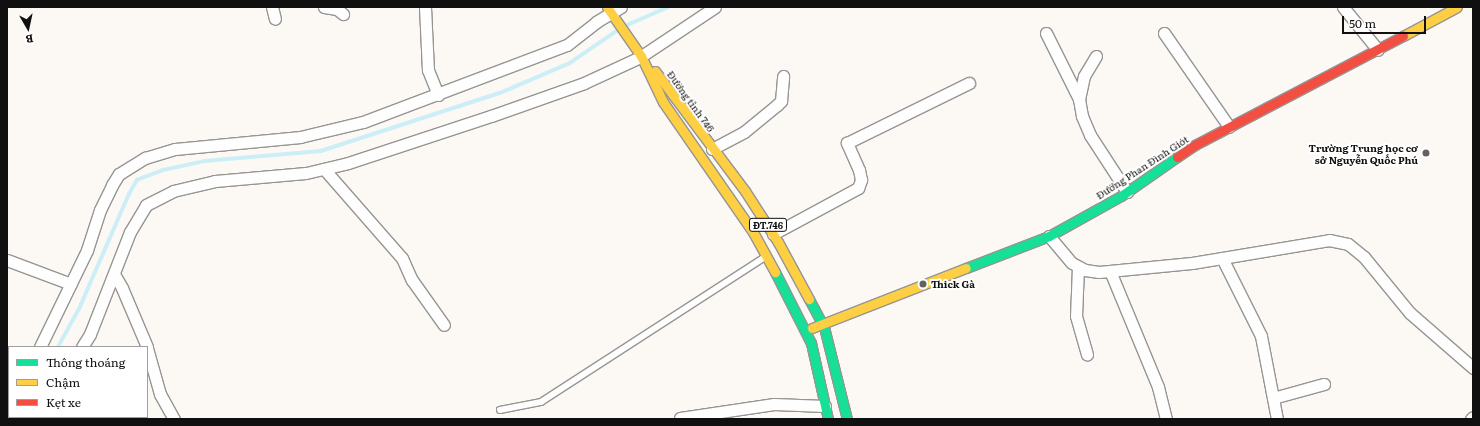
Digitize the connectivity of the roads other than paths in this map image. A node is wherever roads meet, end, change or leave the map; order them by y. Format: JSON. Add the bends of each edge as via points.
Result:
{"nodes":[{"id":1,"x":272,"y":7,"type":"edge"},
{"id":2,"x":324,"y":7,"type":"edge"},
{"id":3,"x":425,"y":7,"type":"edge"},
{"id":4,"x":621,"y":7,"type":"edge"},
{"id":5,"x":716,"y":7,"type":"edge"},
{"id":6,"x":1343,"y":7,"type":"edge"},
{"id":7,"x":1457,"y":7,"type":"edge"},
{"id":8,"x":609,"y":10,"type":"edge"},
{"id":9,"x":343,"y":14,"type":"dead end"},
{"id":10,"x":275,"y":19,"type":"dead end"},
{"id":11,"x":1046,"y":33,"type":"dead end"},
{"id":12,"x":1164,"y":33,"type":"dead end"},
{"id":13,"x":1378,"y":50,"type":"junction"},
{"id":14,"x":641,"y":56,"type":"junction"},
{"id":15,"x":1096,"y":56,"type":"dead end"},
{"id":16,"x":783,"y":76,"type":"dead end"},
{"id":17,"x":969,"y":83,"type":"dead end"},
{"id":18,"x":438,"y":95,"type":"junction"},
{"id":19,"x":1079,"y":98,"type":"junction"},
{"id":20,"x":1229,"y":127,"type":"junction"},
{"id":21,"x":712,"y":149,"type":"junction"},
{"id":22,"x":324,"y":169,"type":"junction"},
{"id":23,"x":1127,"y":192,"type":"junction"},
{"id":24,"x":773,"y":234,"type":"junction"},
{"id":25,"x":1049,"y":236,"type":"junction"},
{"id":26,"x":767,"y":256,"type":"junction"},
{"id":27,"x":1222,"y":258,"type":"junction"},
{"id":28,"x":7,"y":260,"type":"edge"},
{"id":29,"x":1078,"y":267,"type":"junction"},
{"id":30,"x":1110,"y":271,"type":"junction"},
{"id":31,"x":114,"y":274,"type":"junction"},
{"id":32,"x":71,"y":284,"type":"junction"},
{"id":33,"x":822,"y":324,"type":"junction"},
{"id":34,"x":444,"y":325,"type":"dead end"},
{"id":35,"x":806,"y":330,"type":"junction"},
{"id":36,"x":40,"y":346,"type":"edge"},
{"id":37,"x":83,"y":346,"type":"edge"},
{"id":38,"x":147,"y":346,"type":"edge"},
{"id":39,"x":148,"y":351,"type":"edge"},
{"id":40,"x":1086,"y":354,"type":"dead end"},
{"id":41,"x":1473,"y":368,"type":"edge"},
{"id":42,"x":1324,"y":384,"type":"dead end"},
{"id":43,"x":1273,"y":398,"type":"junction"},
{"id":44,"x":825,"y":406,"type":"junction"},
{"id":45,"x":500,"y":410,"type":"dead end"},
{"id":46,"x":680,"y":418,"type":"edge"},
{"id":47,"x":174,"y":419,"type":"edge"},
{"id":48,"x":828,"y":419,"type":"edge"},
{"id":49,"x":847,"y":419,"type":"edge"},
{"id":50,"x":1166,"y":419,"type":"edge"},
{"id":51,"x":1277,"y":419,"type":"edge"}],
"edges":[{"from":1,"to":10,"type":"street"},
{"from":2,"to":9,"type":"street","via":[[337,9]]},
{"from":3,"to":18,"type":"street","via":[[428,70]]},
{"from":4,"to":8,"type":"street"},
{"from":5,"to":14,"type":"street"},
{"from":6,"to":13,"type":"street"},
{"from":7,"to":13,"type":"main road","name":"Đường Phan Đình Giót"},
{"from":8,"to":14,"type":"main road","number":"ĐT.746"},
{"from":8,"to":18,"type":"street","via":[[567,46]]},
{"from":11,"to":19,"type":"street"},
{"from":12,"to":20,"type":"street"},
{"from":13,"to":20,"type":"main road","name":"Đường Phan Đình Giót"},
{"from":14,"to":21,"type":"main road","name":"Đường tỉnh 746","number":"ĐT.746","via":[[675,94]]},
{"from":14,"to":22,"type":"street","via":[[584,83],[506,111]]},
{"from":14,"to":26,"type":"main road","name":"Đường tỉnh 746","number":"ĐT.746","via":[[663,102]]},
{"from":15,"to":19,"type":"street","via":[[1084,76]]},
{"from":16,"to":21,"type":"street","via":[[781,101],[777,106],[744,132]]},
{"from":17,"to":24,"type":"street","via":[[847,143],[859,170],[861,180],[858,188]]},
{"from":18,"to":32,"type":"street","via":[[363,122],[300,137],[175,149],[145,158],[119,174],[112,185]]},
{"from":19,"to":23,"type":"street","via":[[1082,116],[1090,135]]},
{"from":20,"to":23,"type":"main road","name":"Đường Phan Đình Giót","via":[[1195,145]]},
{"from":21,"to":24,"type":"main road","name":"Đường tỉnh 746","number":"ĐT.746","via":[[745,191]]},
{"from":22,"to":31,"type":"street","via":[[306,173],[215,181],[173,191],[146,205],[130,232]]},
{"from":22,"to":34,"type":"street","via":[[402,258],[412,280]]},
{"from":23,"to":25,"type":"main road","name":"Đường Phan Đình Giót"},
{"from":24,"to":33,"type":"main road","name":"Đường tỉnh 746","number":"ĐT.746"},
{"from":25,"to":29,"type":"street","via":[[1064,255]]},
{"from":25,"to":33,"type":"main road","name":"Đường Phan Đình Giót"},
{"from":26,"to":35,"type":"main road","name":"Đường tỉnh 746","number":"ĐT.746"},
{"from":26,"to":45,"type":"lane","via":[[541,402]]},
{"from":27,"to":30,"type":"street"},
{"from":27,"to":41,"type":"street","via":[[1329,240],[1348,244],[1364,257],[1410,313]]},
{"from":27,"to":43,"type":"street","via":[[1261,336]]},
{"from":28,"to":32,"type":"street"},
{"from":29,"to":30,"type":"street","via":[[1085,270]]},
{"from":29,"to":40,"type":"street","via":[[1076,316]]},
{"from":30,"to":50,"type":"street","via":[[1158,387]]},
{"from":31,"to":37,"type":"street"},
{"from":31,"to":38,"type":"street"},
{"from":32,"to":36,"type":"street"},
{"from":33,"to":35,"type":"main road","name":"Đường Phan Đình Giót"},
{"from":33,"to":49,"type":"main road","name":"Đường tỉnh 746","number":"ĐT.746","via":[[829,341]]},
{"from":35,"to":44,"type":"main road","name":"Đường tỉnh 746","number":"ĐT.746"},
{"from":39,"to":47,"type":"street","via":[[160,394]]},
{"from":42,"to":43,"type":"street"},
{"from":43,"to":51,"type":"street"},
{"from":44,"to":46,"type":"street","via":[[774,404]]},
{"from":44,"to":48,"type":"main road","name":"Đường tỉnh 746","number":"ĐT.746"}]}
